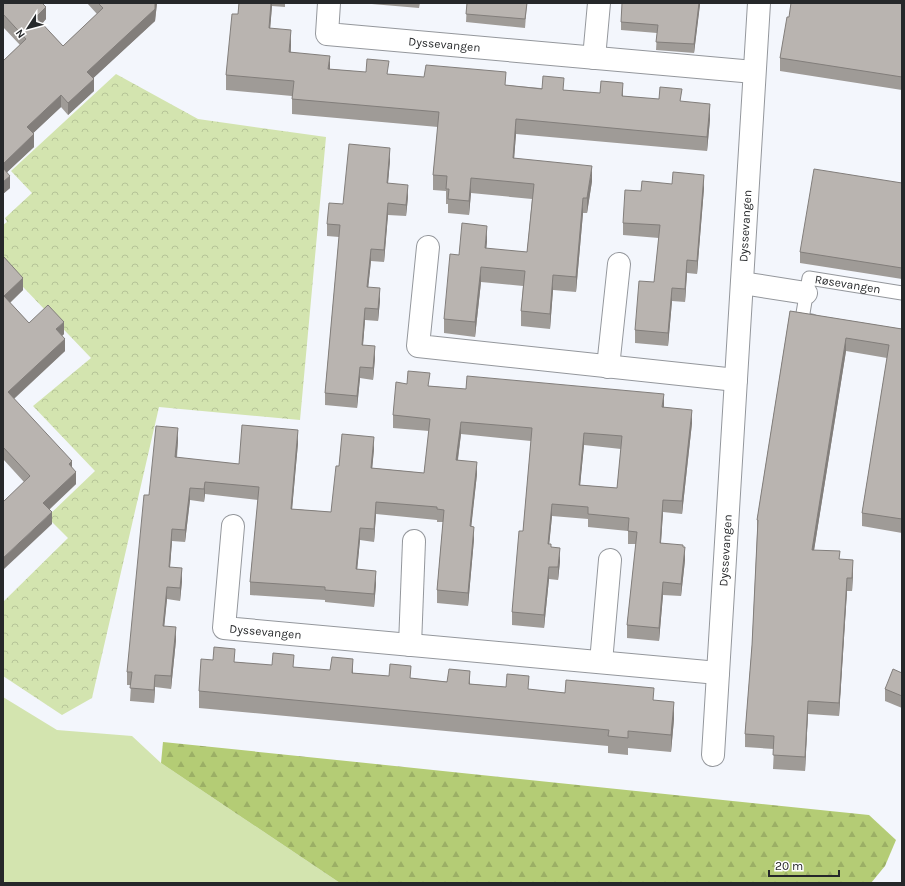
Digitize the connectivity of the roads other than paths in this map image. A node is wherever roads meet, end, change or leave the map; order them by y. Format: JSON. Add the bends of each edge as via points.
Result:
{"nodes":[{"id":1,"x":329,"y":3,"type":"edge"},
{"id":2,"x":599,"y":3,"type":"edge"},
{"id":3,"x":759,"y":3,"type":"edge"},
{"id":4,"x":594,"y":58,"type":"junction"},
{"id":5,"x":754,"y":72,"type":"junction"},
{"id":6,"x":428,"y":247,"type":"dead end"},
{"id":7,"x":619,"y":264,"type":"dead end"},
{"id":8,"x":742,"y":283,"type":"junction"},
{"id":9,"x":806,"y":293,"type":"junction"},
{"id":10,"x":902,"y":293,"type":"edge"},
{"id":11,"x":821,"y":322,"type":"edge"},
{"id":12,"x":608,"y":367,"type":"junction"},
{"id":13,"x":736,"y":380,"type":"junction"},
{"id":14,"x":233,"y":526,"type":"dead end"},
{"id":15,"x":414,"y":541,"type":"dead end"},
{"id":16,"x":610,"y":560,"type":"dead end"},
{"id":17,"x":410,"y":645,"type":"junction"},
{"id":18,"x":601,"y":662,"type":"junction"},
{"id":19,"x":718,"y":673,"type":"junction"},
{"id":20,"x":714,"y":755,"type":"dead end"}],
"edges":[{"from":1,"to":4,"type":"street","name":"Dyssevangen","via":[[327,34]]},
{"from":2,"to":4,"type":"street"},
{"from":3,"to":5,"type":"street","name":"Dyssevangen"},
{"from":4,"to":5,"type":"street","name":"Dyssevangen"},
{"from":5,"to":8,"type":"street","name":"Dyssevangen"},
{"from":6,"to":12,"type":"street","via":[[418,346]]},
{"from":7,"to":12,"type":"street"},
{"from":8,"to":9,"type":"street","name":"Røsevangen"},
{"from":8,"to":13,"type":"street","name":"Dyssevangen"},
{"from":9,"to":10,"type":"lane","name":"Røsevangen","via":[[809,278]]},
{"from":9,"to":11,"type":"lane","name":"Røsevangen","via":[[802,320]]},
{"from":12,"to":13,"type":"street"},
{"from":13,"to":19,"type":"street","name":"Dyssevangen"},
{"from":14,"to":17,"type":"street","name":"Dyssevangen","via":[[224,628]]},
{"from":15,"to":17,"type":"street"},
{"from":16,"to":18,"type":"street"},
{"from":17,"to":18,"type":"street","name":"Dyssevangen"},
{"from":18,"to":19,"type":"street","name":"Dyssevangen"},
{"from":19,"to":20,"type":"street","name":"Dyssevangen"}]}
